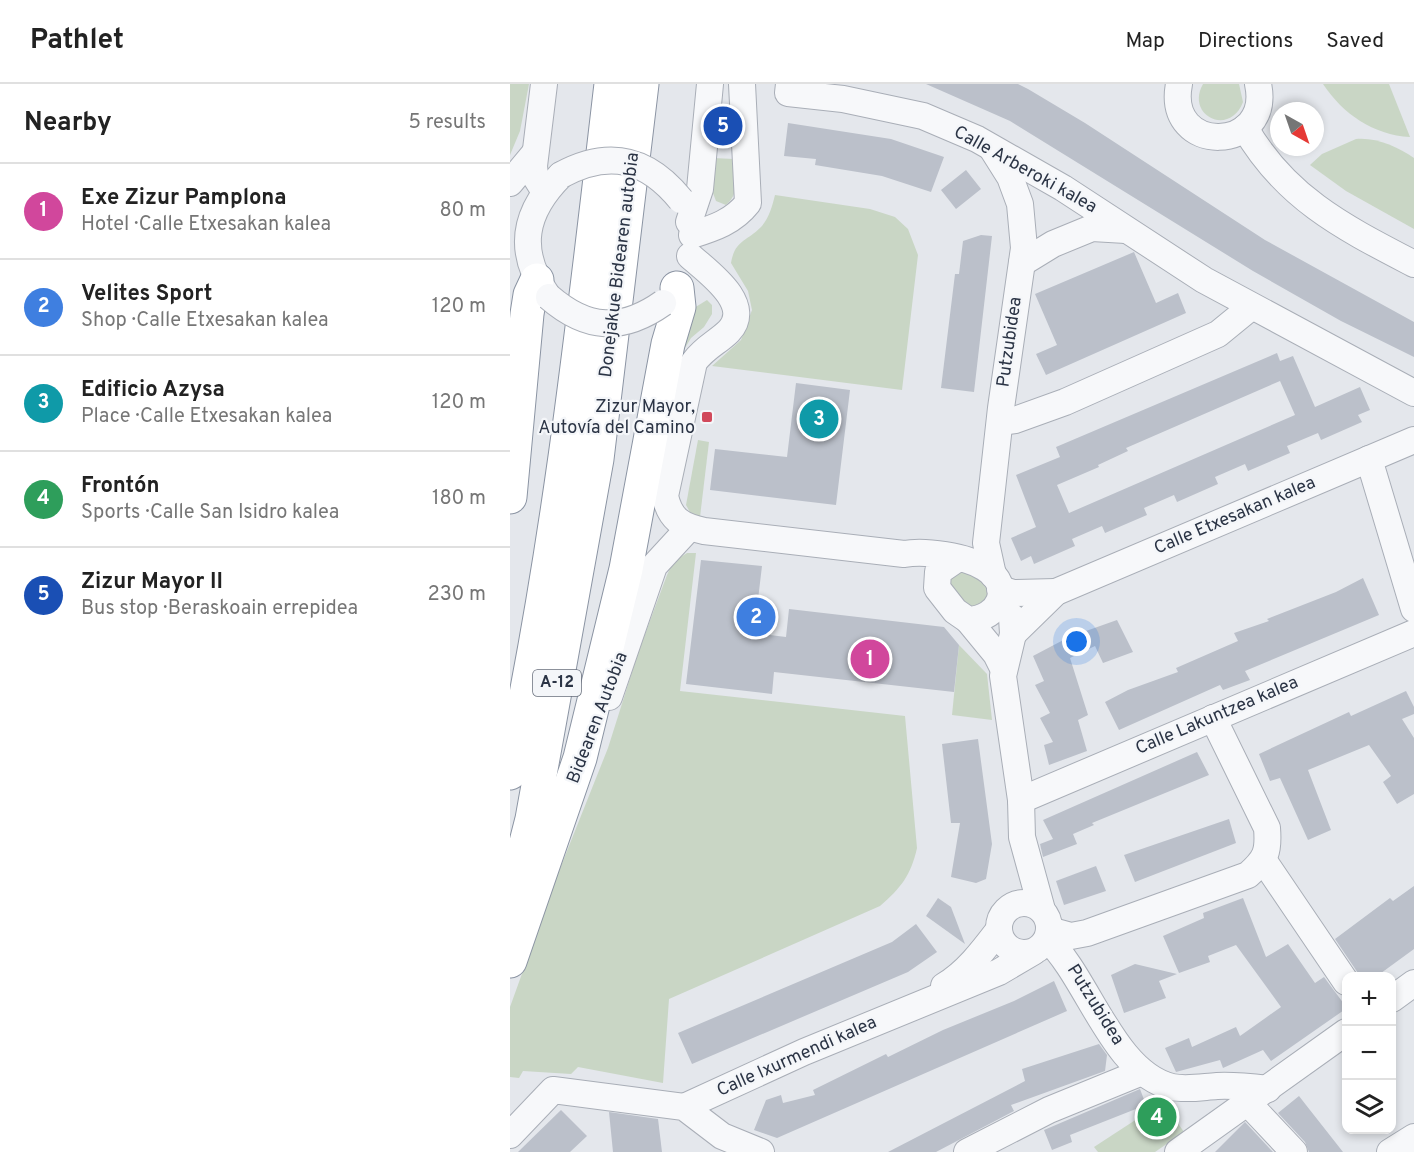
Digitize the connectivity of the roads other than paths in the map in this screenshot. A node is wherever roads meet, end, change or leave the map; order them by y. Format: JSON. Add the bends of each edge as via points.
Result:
{"nodes":[{"id":1,"x":544,"y":84,"type":"edge"},
{"id":2,"x":611,"y":84,"type":"edge"},
{"id":3,"x":642,"y":84,"type":"edge"},
{"id":4,"x":710,"y":84,"type":"edge"},
{"id":5,"x":742,"y":84,"type":"edge"},
{"id":6,"x":789,"y":84,"type":"edge"},
{"id":7,"x":1179,"y":84,"type":"edge"},
{"id":8,"x":1258,"y":84,"type":"edge"},
{"id":9,"x":1245,"y":128,"type":"junction"},
{"id":10,"x":992,"y":147,"type":"junction"},
{"id":11,"x":534,"y":154,"type":"junction"},
{"id":12,"x":510,"y":183,"type":"edge"},
{"id":13,"x":549,"y":188,"type":"junction"},
{"id":14,"x":510,"y":192,"type":"edge"},
{"id":15,"x":688,"y":228,"type":"junction"},
{"id":16,"x":1126,"y":230,"type":"junction"},
{"id":17,"x":1022,"y":263,"type":"junction"},
{"id":18,"x":1414,"y":264,"type":"edge"},
{"id":19,"x":532,"y":279,"type":"edge"},
{"id":20,"x":726,"y":291,"type":"junction"},
{"id":21,"x":670,"y":296,"type":"junction"},
{"id":22,"x":1251,"y":307,"type":"junction"},
{"id":23,"x":1414,"y":393,"type":"edge"},
{"id":24,"x":1000,"y":423,"type":"junction"},
{"id":25,"x":1414,"y":440,"type":"edge"},
{"id":26,"x":1369,"y":459,"type":"junction"},
{"id":27,"x":510,"y":497,"type":"edge"},
{"id":28,"x":689,"y":528,"type":"junction"},
{"id":29,"x":986,"y":543,"type":"junction"},
{"id":30,"x":904,"y":554,"type":"junction"},
{"id":31,"x":962,"y":559,"type":"junction"},
{"id":32,"x":998,"y":587,"type":"junction"},
{"id":33,"x":937,"y":588,"type":"junction"},
{"id":34,"x":1056,"y":592,"type":"junction"},
{"id":35,"x":1414,"y":609,"type":"edge"},
{"id":36,"x":973,"y":620,"type":"junction"},
{"id":37,"x":1414,"y":633,"type":"edge"},
{"id":38,"x":1013,"y":634,"type":"junction"},
{"id":39,"x":1004,"y":668,"type":"junction"},
{"id":40,"x":1213,"y":718,"type":"junction"},
{"id":41,"x":510,"y":773,"type":"edge"},
{"id":42,"x":1021,"y":800,"type":"junction"},
{"id":43,"x":564,"y":804,"type":"junction"},
{"id":44,"x":1022,"y":837,"type":"junction"},
{"id":45,"x":1264,"y":861,"type":"junction"},
{"id":46,"x":510,"y":905,"type":"edge"},
{"id":47,"x":1002,"y":920,"type":"junction"},
{"id":48,"x":1043,"y":933,"type":"junction"},
{"id":49,"x":510,"y":961,"type":"edge"},
{"id":50,"x":1342,"y":975,"type":"edge"},
{"id":51,"x":1414,"y":983,"type":"edge"},
{"id":52,"x":1396,"y":996,"type":"edge"},
{"id":53,"x":911,"y":1007,"type":"junction"},
{"id":54,"x":1342,"y":1036,"type":"edge"},
{"id":55,"x":1142,"y":1072,"type":"junction"},
{"id":56,"x":1211,"y":1086,"type":"junction"},
{"id":57,"x":1268,"y":1089,"type":"junction"},
{"id":58,"x":684,"y":1107,"type":"junction"},
{"id":59,"x":1239,"y":1108,"type":"junction"},
{"id":60,"x":510,"y":1135,"type":"edge"},
{"id":61,"x":1414,"y":1137,"type":"edge"},
{"id":62,"x":761,"y":1152,"type":"edge"},
{"id":63,"x":967,"y":1152,"type":"edge"},
{"id":64,"x":1178,"y":1152,"type":"edge"},
{"id":65,"x":1294,"y":1152,"type":"edge"},
{"id":66,"x":1390,"y":1152,"type":"edge"}],
"edges":[{"from":1,"to":11,"type":"street"},
{"from":2,"to":41,"type":"highway","name":"Donejakue Bidearen autobia","number":"A-12","via":[[571,426]]},
{"from":3,"to":46,"type":"highway","name":"Donejakue Bidearen autobia","number":"A-12","via":[[597,459],[532,819]]},
{"from":4,"to":15,"type":"street","via":[[700,189]]},
{"from":5,"to":15,"type":"street","via":[[748,203],[738,216],[716,228]]},
{"from":6,"to":10,"type":"street","name":"Calle Arberoki kalea","via":[[788,93],[843,99],[923,116]]},
{"from":7,"to":9,"type":"street","via":[[1179,110],[1193,129],[1215,138],[1231,136]]},
{"from":8,"to":9,"type":"street","via":[[1258,108]]},
{"from":9,"to":18,"type":"street","via":[[1282,179],[1311,206]]},
{"from":10,"to":16,"type":"street","name":"Calle Arberoki kalea","via":[[1064,188]]},
{"from":10,"to":17,"type":"street","name":"Putzubidea","via":[[1020,204],[1024,225]]},
{"from":11,"to":12,"type":"street"},
{"from":11,"to":13,"type":"street","via":[[536,176]]},
{"from":13,"to":14,"type":"street"},
{"from":13,"to":15,"type":"street","bridge":true,"via":[[581,165],[603,160],[626,161],[648,169],[666,182]]},
{"from":13,"to":19,"type":"street","via":[[529,227]]},
{"from":15,"to":20,"type":"street"},
{"from":15,"to":21,"type":"street"},
{"from":16,"to":17,"type":"street","name":"Calle Arberoki kalea","via":[[1092,228],[1053,244]]},
{"from":16,"to":22,"type":"street","name":"Calle Arberoki kalea"},
{"from":17,"to":24,"type":"street","name":"Putzubidea"},
{"from":19,"to":21,"type":"street","bridge":true,"via":[[565,311],[605,324],[636,319]]},
{"from":19,"to":27,"type":"highway"},
{"from":20,"to":21,"type":"street","via":[[702,283]]},
{"from":20,"to":28,"type":"street","via":[[736,303],[736,318],[729,331],[705,348],[694,362],[665,496],[669,512]]},
{"from":21,"to":43,"type":"highway","via":[[679,307],[668,344],[626,569],[580,758]]},
{"from":22,"to":23,"type":"street","name":"Calle Arberoki kalea"},
{"from":22,"to":24,"type":"street","via":[[1218,334],[1065,402]]},
{"from":24,"to":29,"type":"street","name":"Putzubidea"},
{"from":25,"to":26,"type":"street","name":"Calle Etxesakan kalea"},
{"from":26,"to":34,"type":"street","name":"Calle Etxesakan kalea"},
{"from":26,"to":35,"type":"street"},
{"from":28,"to":30,"type":"street"},
{"from":28,"to":43,"type":"street","name":"Bidearen Autobia","via":[[654,566],[583,769]]},
{"from":29,"to":31,"type":"street"},
{"from":29,"to":32,"type":"street","name":"Putzubidea"},
{"from":30,"to":31,"type":"street","via":[[917,552]]},
{"from":30,"to":33,"type":"street"},
{"from":31,"to":32,"type":"street","via":[[985,568]]},
{"from":31,"to":33,"type":"street","via":[[938,572]]},
{"from":32,"to":34,"type":"street","name":"Calle Etxesakan kalea","via":[[1013,593]]},
{"from":32,"to":36,"type":"street","via":[[993,613]]},
{"from":32,"to":38,"type":"street","name":"Putzubidea","via":[[1013,620]]},
{"from":33,"to":36,"type":"street","via":[[955,610]]},
{"from":34,"to":38,"type":"street","name":"Calle Etxesakan kalea"},
{"from":36,"to":38,"type":"street"},
{"from":36,"to":39,"type":"street","name":"Putzubidea"},
{"from":37,"to":40,"type":"street","name":"Calle Lakuntzea kalea"},
{"from":38,"to":39,"type":"street","name":"Putzubidea"},
{"from":39,"to":42,"type":"street","name":"Putzubidea"},
{"from":40,"to":42,"type":"street","name":"Calle Lakuntzea kalea"},
{"from":40,"to":45,"type":"street","via":[[1267,828]]},
{"from":42,"to":44,"type":"street","name":"Putzubidea"},
{"from":43,"to":49,"type":"highway"},
{"from":44,"to":47,"type":"street","name":"Putzubidea","via":[[1016,885]]},
{"from":44,"to":48,"type":"street","name":"Putzubidea"},
{"from":45,"to":48,"type":"street","via":[[1248,875],[1083,935]]},
{"from":45,"to":50,"type":"street"},
{"from":47,"to":48,"type":"street","via":[[1020,903],[1036,905]]},
{"from":47,"to":48,"type":"street","via":[[1000,939],[1010,950],[1025,954]]},
{"from":47,"to":53,"type":"street","name":"Calle Ixurmendi kalea","via":[[978,957],[955,980]]},
{"from":48,"to":53,"type":"street","name":"Calle Ixurmendi kalea","via":[[999,972]]},
{"from":48,"to":55,"type":"street","name":"Putzubidea","via":[[1062,953],[1098,1016]]},
{"from":51,"to":52,"type":"street"},
{"from":53,"to":58,"type":"street","name":"Calle Ixurmendi kalea"},
{"from":54,"to":57,"type":"street"},
{"from":55,"to":56,"type":"street","via":[[1174,1087]]},
{"from":55,"to":63,"type":"street","via":[[1049,1110]]},
{"from":56,"to":57,"type":"street"},
{"from":56,"to":59,"type":"street","via":[[1229,1104]]},
{"from":57,"to":59,"type":"street"},
{"from":58,"to":60,"type":"street","via":[[553,1090]]},
{"from":58,"to":62,"type":"street","via":[[722,1136]]},
{"from":59,"to":64,"type":"street"},
{"from":59,"to":65,"type":"street"},
{"from":61,"to":66,"type":"street"}]}
